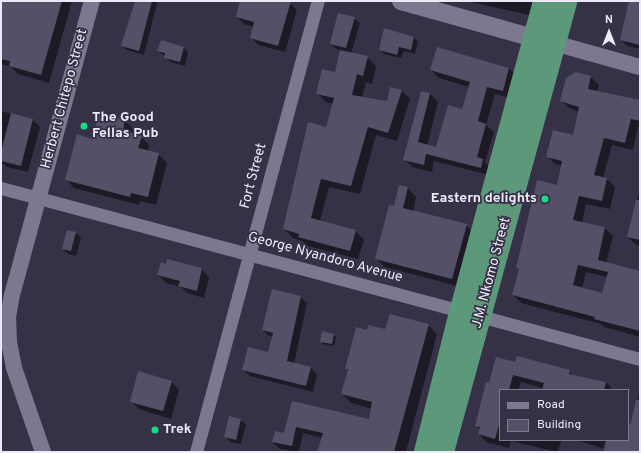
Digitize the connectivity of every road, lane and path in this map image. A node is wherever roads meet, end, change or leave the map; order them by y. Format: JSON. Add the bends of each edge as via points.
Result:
{"nodes":[{"id":1,"x":92,"y":1,"type":"edge"},
{"id":2,"x":318,"y":1,"type":"edge"},
{"id":3,"x":401,"y":1,"type":"edge"},
{"id":4,"x":544,"y":1,"type":"edge"},
{"id":5,"x":566,"y":1,"type":"edge"},
{"id":6,"x":544,"y":41,"type":"junction"},
{"id":7,"x":640,"y":67,"type":"edge"},
{"id":8,"x":1,"y":188,"type":"edge"},
{"id":9,"x":38,"y":198,"type":"junction"},
{"id":10,"x":249,"y":254,"type":"junction"},
{"id":11,"x":470,"y":313,"type":"junction"},
{"id":12,"x":640,"y":359,"type":"edge"},
{"id":13,"x":43,"y":452,"type":"edge"},
{"id":14,"x":196,"y":452,"type":"edge"},
{"id":15,"x":425,"y":452,"type":"edge"},
{"id":16,"x":443,"y":452,"type":"edge"}],
"edges":[{"from":1,"to":9,"type":"street","name":"Herbert Chitepo Street"},
{"from":2,"to":10,"type":"street","name":"Fort Street"},
{"from":3,"to":6,"type":"main road"},
{"from":4,"to":6,"type":"highway","name":"J.M. Nkomo Street"},
{"from":5,"to":6,"type":"highway","name":"J.M. Nkomo Street"},
{"from":6,"to":7,"type":"street"},
{"from":6,"to":11,"type":"highway","name":"J.M. Nkomo Street"},
{"from":8,"to":9,"type":"street","name":"George Nyandoro Avenue"},
{"from":9,"to":10,"type":"street","name":"George Nyandoro Avenue"},
{"from":9,"to":13,"type":"street","name":"Herbert Chitepo Street","via":[[12,295],[8,324],[14,368]]},
{"from":10,"to":11,"type":"street","name":"George Nyandoro Avenue"},
{"from":10,"to":14,"type":"street","name":"Fort Street"},
{"from":11,"to":12,"type":"street","name":"George Nyandoro Avenue"},
{"from":11,"to":15,"type":"highway","name":"J.M. Nkomo Street"},
{"from":11,"to":16,"type":"highway","name":"J.M. Nkomo Street"}]}
